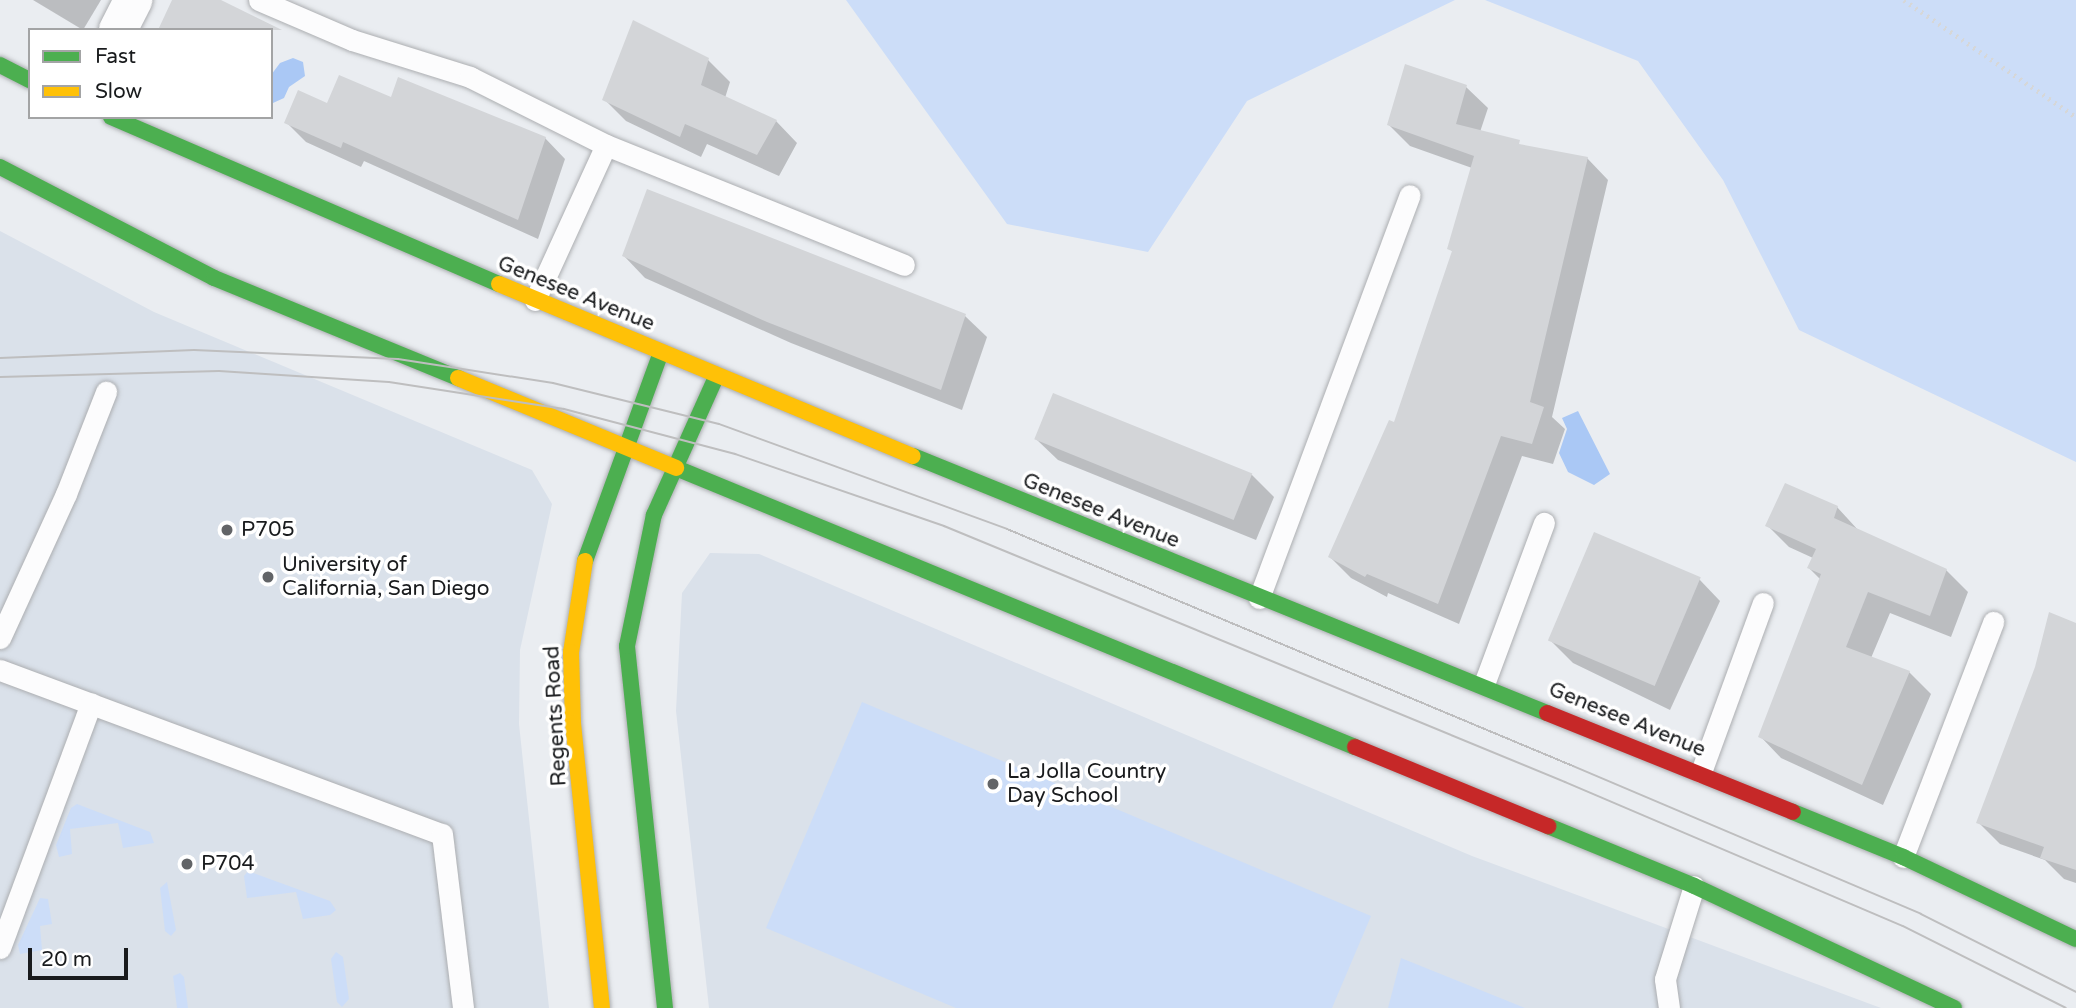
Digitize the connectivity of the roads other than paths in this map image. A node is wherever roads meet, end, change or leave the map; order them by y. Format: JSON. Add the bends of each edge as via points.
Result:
{"nodes":[{"id":1,"x":133,"y":0,"type":"edge"},
{"id":2,"x":259,"y":0,"type":"edge"},
{"id":3,"x":119,"y":28,"type":"edge"},
{"id":4,"x":0,"y":65,"type":"edge"},
{"id":5,"x":28,"y":79,"type":"edge"},
{"id":6,"x":116,"y":119,"type":"edge"},
{"id":7,"x":606,"y":145,"type":"junction"},
{"id":8,"x":0,"y":167,"type":"edge"},
{"id":9,"x":1410,"y":195,"type":"dead end"},
{"id":10,"x":904,"y":265,"type":"dead end"},
{"id":11,"x":535,"y":300,"type":"junction"},
{"id":12,"x":661,"y":352,"type":"junction"},
{"id":13,"x":716,"y":377,"type":"junction"},
{"id":14,"x":106,"y":392,"type":"dead end"},
{"id":15,"x":621,"y":446,"type":"junction"},
{"id":16,"x":676,"y":469,"type":"junction"},
{"id":17,"x":1544,"y":523,"type":"dead end"},
{"id":18,"x":1259,"y":598,"type":"junction"},
{"id":19,"x":1763,"y":603,"type":"dead end"},
{"id":20,"x":1993,"y":622,"type":"dead end"},
{"id":21,"x":0,"y":638,"type":"edge"},
{"id":22,"x":0,"y":670,"type":"edge"},
{"id":23,"x":1484,"y":684,"type":"junction"},
{"id":24,"x":91,"y":702,"type":"junction"},
{"id":25,"x":1701,"y":772,"type":"junction"},
{"id":26,"x":1903,"y":857,"type":"junction"},
{"id":27,"x":1694,"y":886,"type":"junction"},
{"id":28,"x":2076,"y":939,"type":"edge"},
{"id":29,"x":0,"y":948,"type":"edge"},
{"id":30,"x":463,"y":1008,"type":"edge"},
{"id":31,"x":601,"y":1008,"type":"edge"},
{"id":32,"x":665,"y":1008,"type":"edge"},
{"id":33,"x":1669,"y":1008,"type":"edge"},
{"id":34,"x":1954,"y":1008,"type":"edge"}],
"edges":[{"from":1,"to":3,"type":"street"},
{"from":2,"to":7,"type":"lane","via":[[352,40],[470,77]]},
{"from":4,"to":5,"type":"main road"},
{"from":6,"to":11,"type":"main road","name":"Genesee Avenue"},
{"from":7,"to":10,"type":"lane"},
{"from":7,"to":11,"type":"lane"},
{"from":8,"to":15,"type":"main road","via":[[214,278]]},
{"from":9,"to":18,"type":"lane"},
{"from":11,"to":12,"type":"main road","name":"Genesee Avenue"},
{"from":12,"to":13,"type":"main road","name":"Genesee Avenue"},
{"from":12,"to":15,"type":"main road","name":"Regents Road"},
{"from":13,"to":16,"type":"main road"},
{"from":13,"to":18,"type":"main road","name":"Genesee Avenue"},
{"from":14,"to":21,"type":"lane","via":[[66,494]]},
{"from":15,"to":16,"type":"main road"},
{"from":15,"to":31,"type":"main road","name":"Regents Road","via":[[581,574],[571,652],[573,723]]},
{"from":16,"to":27,"type":"main road"},
{"from":16,"to":32,"type":"main road","via":[[654,515],[627,646]]},
{"from":17,"to":23,"type":"lane"},
{"from":18,"to":23,"type":"main road","name":"Genesee Avenue"},
{"from":19,"to":25,"type":"lane"},
{"from":20,"to":26,"type":"lane"},
{"from":22,"to":24,"type":"lane"},
{"from":23,"to":25,"type":"main road","name":"Genesee Avenue"},
{"from":24,"to":29,"type":"lane"},
{"from":24,"to":30,"type":"lane","via":[[442,834]]},
{"from":25,"to":26,"type":"main road","name":"Genesee Avenue"},
{"from":26,"to":28,"type":"main road","name":"Genesee Avenue"},
{"from":27,"to":33,"type":"lane","via":[[1665,979]]},
{"from":27,"to":34,"type":"main road"}]}
